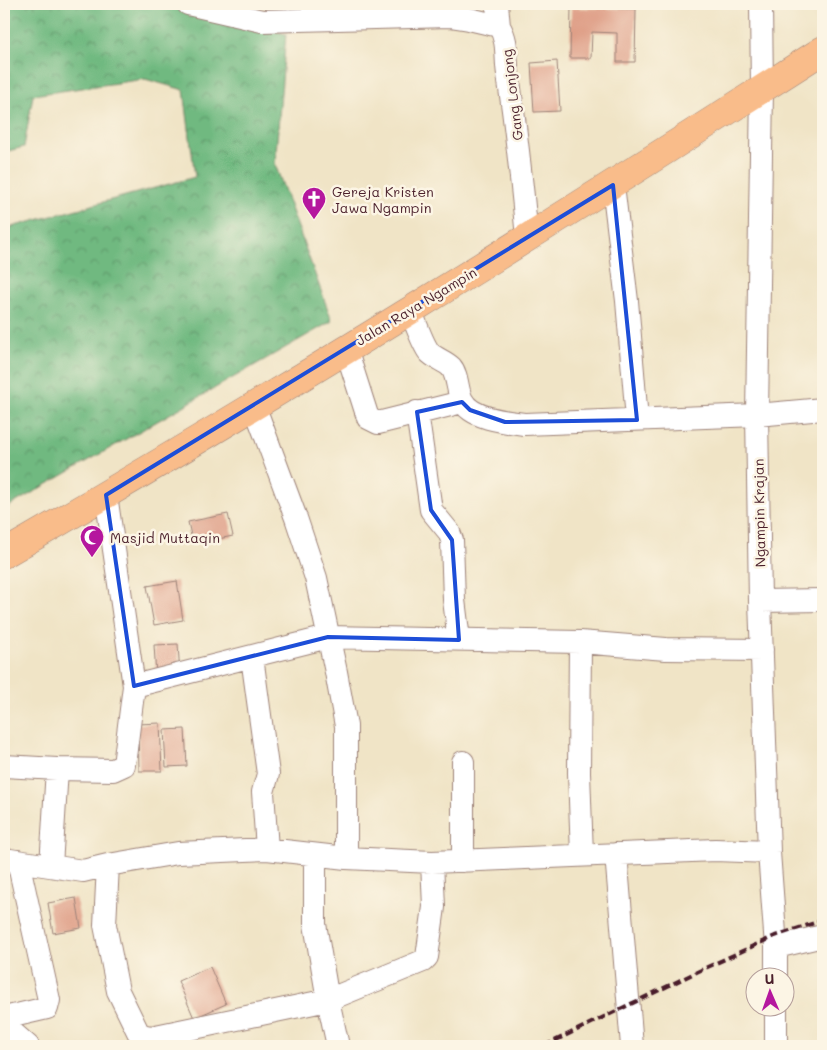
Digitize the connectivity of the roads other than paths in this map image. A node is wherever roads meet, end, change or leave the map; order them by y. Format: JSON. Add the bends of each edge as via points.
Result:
{"nodes":[{"id":1,"x":188,"y":4,"type":"edge"},
{"id":2,"x":497,"y":4,"type":"edge"},
{"id":3,"x":761,"y":4,"type":"edge"},
{"id":4,"x":499,"y":26,"type":"junction"},
{"id":5,"x":823,"y":50,"type":"edge"},
{"id":6,"x":762,"y":89,"type":"junction"},
{"id":7,"x":613,"y":185,"type":"junction"},
{"id":8,"x":527,"y":238,"type":"junction"},
{"id":9,"x":410,"y":309,"type":"junction"},
{"id":10,"x":346,"y":349,"type":"junction"},
{"id":11,"x":462,"y":402,"type":"junction"},
{"id":12,"x":254,"y":405,"type":"junction"},
{"id":13,"x":823,"y":408,"type":"edge"},
{"id":14,"x":417,"y":412,"type":"junction"},
{"id":15,"x":757,"y":415,"type":"junction"},
{"id":16,"x":637,"y":420,"type":"junction"},
{"id":17,"x":106,"y":495,"type":"junction"},
{"id":18,"x":4,"y":554,"type":"edge"},
{"id":19,"x":823,"y":600,"type":"edge"},
{"id":20,"x":760,"y":601,"type":"junction"},
{"id":21,"x":328,"y":637,"type":"junction"},
{"id":22,"x":459,"y":640,"type":"junction"},
{"id":23,"x":580,"y":642,"type":"junction"},
{"id":24,"x":762,"y":650,"type":"junction"},
{"id":25,"x":252,"y":656,"type":"junction"},
{"id":26,"x":134,"y":686,"type":"junction"},
{"id":27,"x":463,"y":762,"type":"dead end"},
{"id":28,"x":4,"y":766,"type":"edge"},
{"id":29,"x":57,"y":769,"type":"junction"},
{"id":30,"x":267,"y":849,"type":"junction"},
{"id":31,"x":769,"y":852,"type":"junction"},
{"id":32,"x":616,"y":854,"type":"junction"},
{"id":33,"x":315,"y":855,"type":"junction"},
{"id":34,"x":582,"y":855,"type":"junction"},
{"id":35,"x":346,"y":858,"type":"junction"},
{"id":36,"x":11,"y":860,"type":"edge"},
{"id":37,"x":463,"y":861,"type":"junction"},
{"id":38,"x":432,"y":862,"type":"junction"},
{"id":39,"x":108,"y":865,"type":"junction"},
{"id":40,"x":51,"y":866,"type":"junction"},
{"id":41,"x":823,"y":936,"type":"edge"},
{"id":42,"x":775,"y":942,"type":"junction"},
{"id":43,"x":776,"y":968,"type":"edge"},
{"id":44,"x":328,"y":1000,"type":"junction"},
{"id":45,"x":4,"y":1018,"type":"edge"},
{"id":46,"x":776,"y":1018,"type":"edge"},
{"id":47,"x":4,"y":1025,"type":"edge"},
{"id":48,"x":137,"y":1041,"type":"edge"},
{"id":49,"x":28,"y":1046,"type":"edge"},
{"id":50,"x":338,"y":1046,"type":"edge"},
{"id":51,"x":632,"y":1046,"type":"edge"},
{"id":52,"x":776,"y":1046,"type":"edge"}],
"edges":[{"from":1,"to":4,"type":"street","via":[[262,21],[450,16]]},
{"from":2,"to":4,"type":"street","name":"Gang Lonjong"},
{"from":3,"to":6,"type":"street","name":"Ngampin Krajan"},
{"from":4,"to":8,"type":"street","name":"Gang Lonjong","via":[[506,43]]},
{"from":5,"to":6,"type":"main road","name":"Jalan Raya Ngampin"},
{"from":6,"to":7,"type":"main road","name":"Jalan Raya Ngampin"},
{"from":6,"to":15,"type":"street","name":"Ngampin Krajan"},
{"from":7,"to":8,"type":"main road","name":"Jalan Raya Ngampin"},
{"from":7,"to":16,"type":"street"},
{"from":8,"to":9,"type":"main road","name":"Jalan Raya Ngampin"},
{"from":9,"to":10,"type":"main road","name":"Jalan Raya Ngampin"},
{"from":9,"to":11,"type":"street","via":[[429,353],[452,368]]},
{"from":10,"to":12,"type":"main road","name":"Jalan Raya Ngampin"},
{"from":10,"to":14,"type":"street","via":[[368,418],[378,423]]},
{"from":11,"to":14,"type":"street"},
{"from":11,"to":16,"type":"street","via":[[470,410],[505,422]]},
{"from":12,"to":17,"type":"main road","name":"Jalan Raya Ngampin"},
{"from":12,"to":21,"type":"street","via":[[316,578]]},
{"from":13,"to":15,"type":"street"},
{"from":14,"to":22,"type":"street","via":[[431,510],[452,540]]},
{"from":15,"to":16,"type":"street"},
{"from":15,"to":20,"type":"street","name":"Ngampin Krajan"},
{"from":17,"to":18,"type":"main road","name":"Jalan Raya Ngampin"},
{"from":17,"to":26,"type":"street"},
{"from":19,"to":20,"type":"street"},
{"from":20,"to":24,"type":"street","name":"Ngampin Krajan"},
{"from":21,"to":22,"type":"street"},
{"from":21,"to":25,"type":"street"},
{"from":21,"to":35,"type":"street","via":[[346,726]]},
{"from":22,"to":23,"type":"street"},
{"from":23,"to":24,"type":"street","via":[[666,649]]},
{"from":23,"to":34,"type":"street"},
{"from":24,"to":31,"type":"street","name":"Ngampin Krajan"},
{"from":25,"to":26,"type":"street"},
{"from":25,"to":30,"type":"street","via":[[268,774],[263,792]]},
{"from":26,"to":29,"type":"street","via":[[124,765],[113,770]]},
{"from":27,"to":37,"type":"street"},
{"from":28,"to":29,"type":"street"},
{"from":29,"to":40,"type":"street"},
{"from":30,"to":33,"type":"street"},
{"from":30,"to":39,"type":"street","via":[[178,853]]},
{"from":31,"to":32,"type":"street","via":[[715,850]]},
{"from":31,"to":42,"type":"street","name":"Ngampin Krajan"},
{"from":32,"to":34,"type":"street"},
{"from":32,"to":51,"type":"street"},
{"from":33,"to":35,"type":"street"},
{"from":33,"to":44,"type":"street","via":[[315,924]]},
{"from":34,"to":37,"type":"street"},
{"from":35,"to":38,"type":"street"},
{"from":36,"to":40,"type":"street"},
{"from":36,"to":45,"type":"street","via":[[49,1000],[47,1008]]},
{"from":37,"to":38,"type":"street"},
{"from":38,"to":44,"type":"street","via":[[434,907],[427,957]]},
{"from":39,"to":40,"type":"street","via":[[83,871]]},
{"from":39,"to":48,"type":"street","via":[[105,925],[118,991],[138,1032]]},
{"from":41,"to":42,"type":"street"},
{"from":42,"to":43,"type":"street","name":"Ngampin Krajan"},
{"from":44,"to":48,"type":"street"},
{"from":44,"to":50,"type":"street"},
{"from":46,"to":52,"type":"street"},
{"from":47,"to":49,"type":"street"}]}
